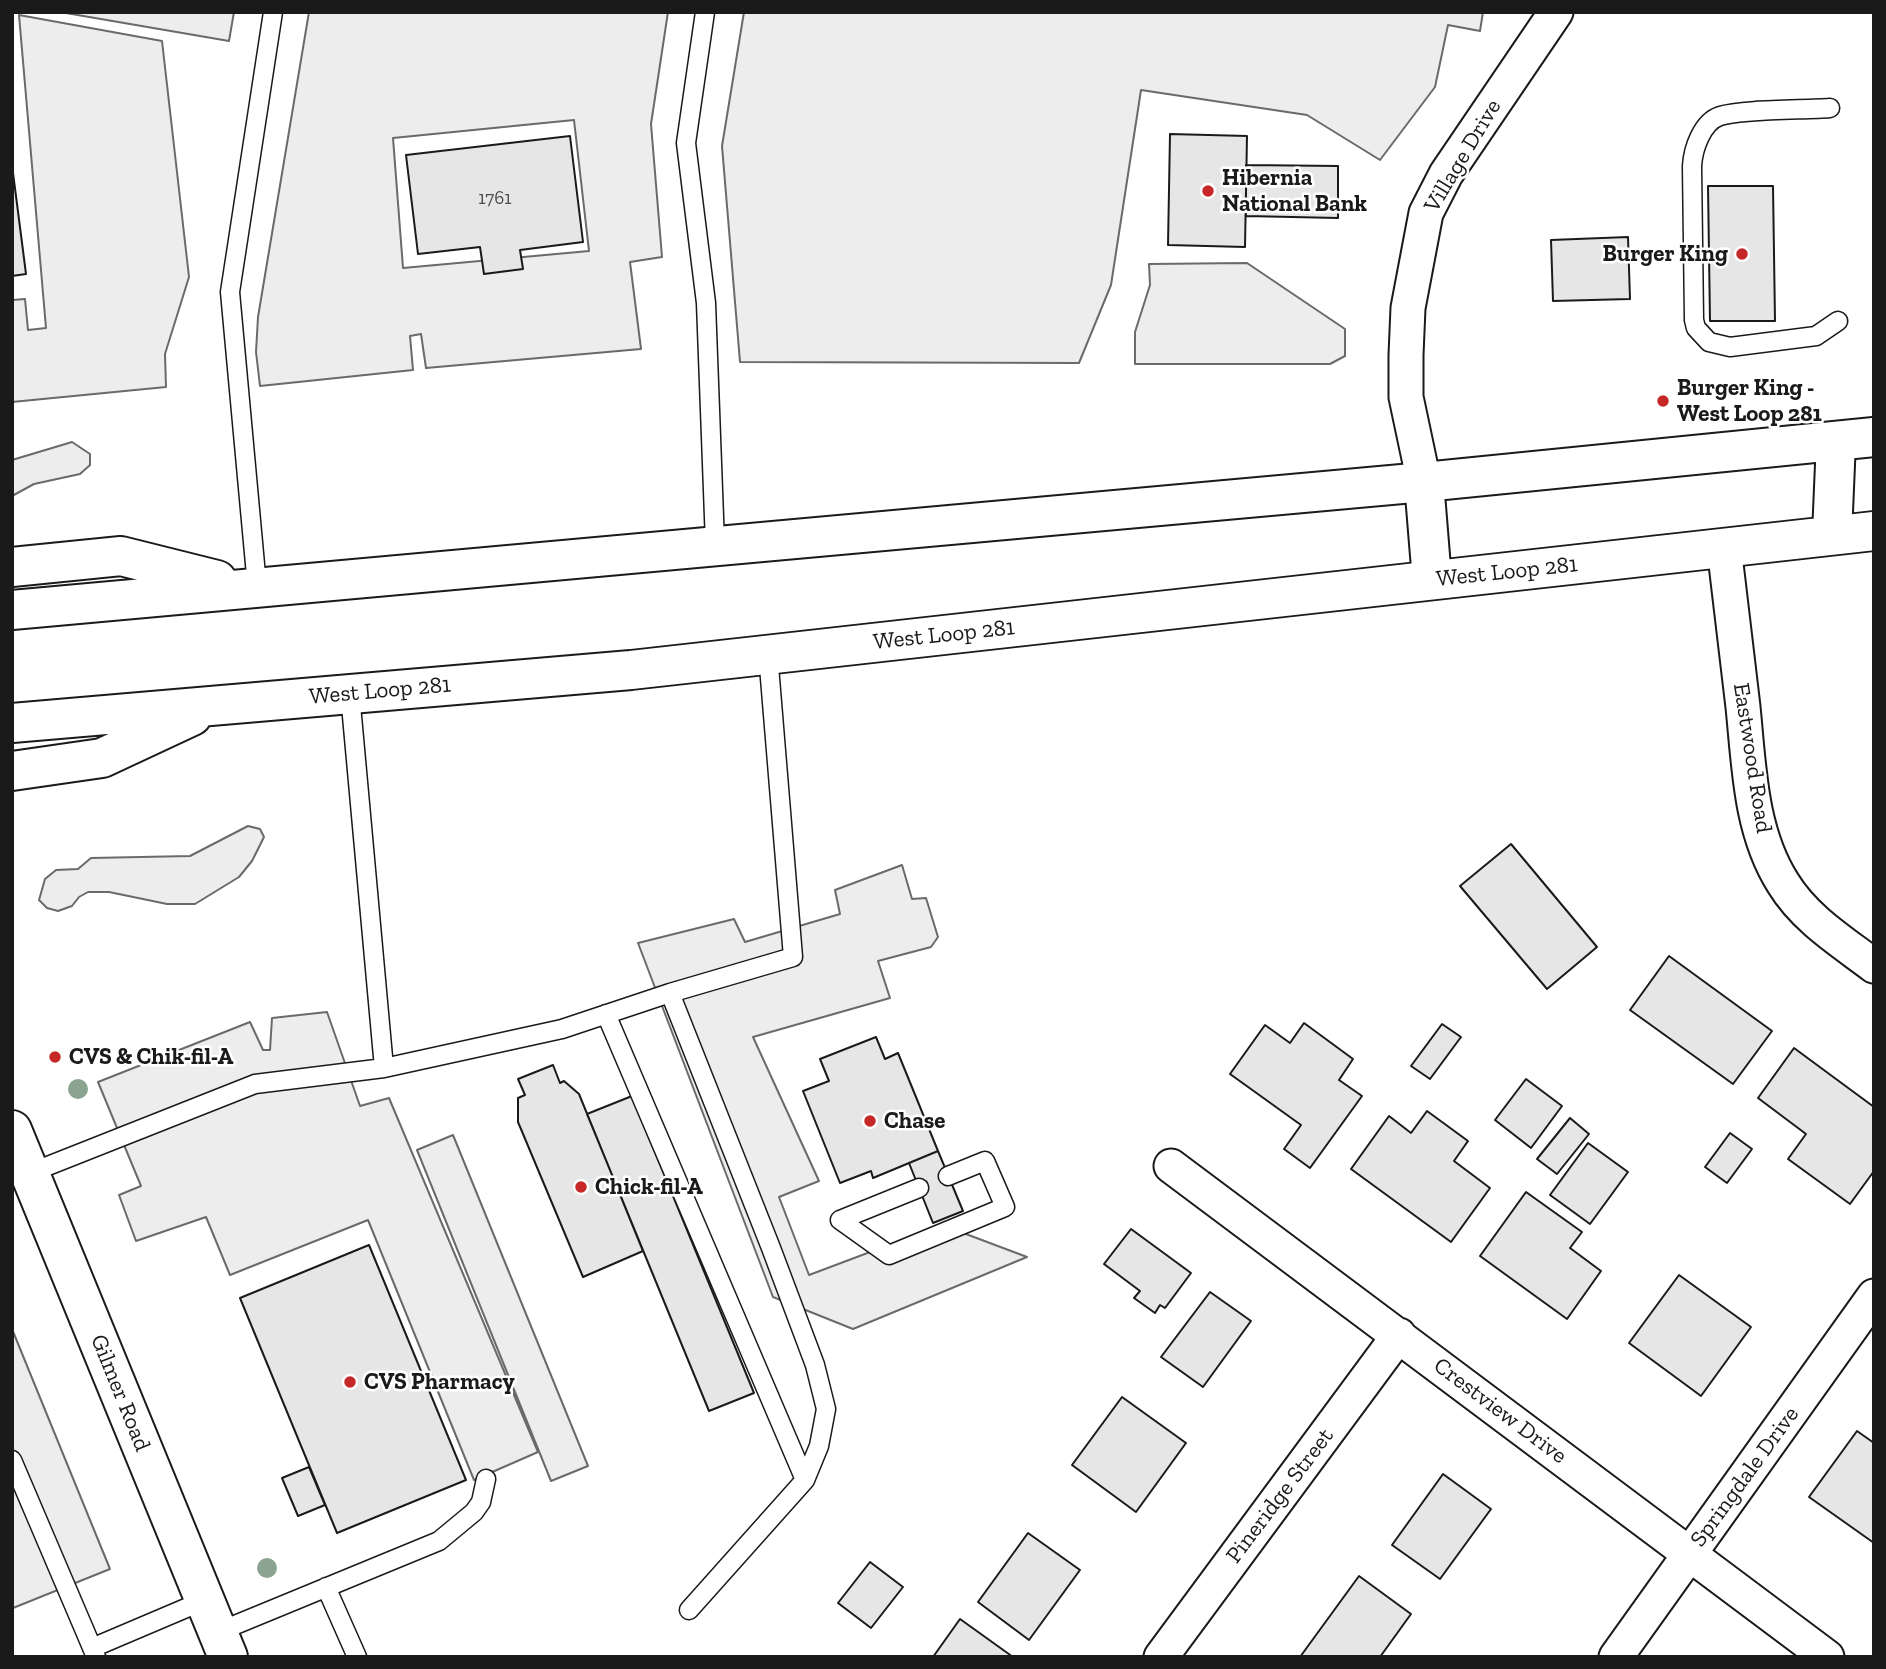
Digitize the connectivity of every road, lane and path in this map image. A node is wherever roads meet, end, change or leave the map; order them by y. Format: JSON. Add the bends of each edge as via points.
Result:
{"nodes":[{"id":1,"x":273,"y":12,"type":"edge"},
{"id":2,"x":705,"y":12,"type":"edge"},
{"id":3,"x":1556,"y":12,"type":"edge"},
{"id":4,"x":1830,"y":108,"type":"dead end"},
{"id":5,"x":1838,"y":321,"type":"dead end"},
{"id":6,"x":1874,"y":437,"type":"edge"},
{"id":7,"x":1836,"y":441,"type":"junction"},
{"id":8,"x":1424,"y":482,"type":"junction"},
{"id":9,"x":1874,"y":531,"type":"edge"},
{"id":10,"x":1832,"y":535,"type":"junction"},
{"id":11,"x":715,"y":544,"type":"junction"},
{"id":12,"x":1724,"y":547,"type":"junction"},
{"id":13,"x":12,"y":567,"type":"edge"},
{"id":14,"x":1432,"y":580,"type":"junction"},
{"id":15,"x":250,"y":586,"type":"junction"},
{"id":16,"x":12,"y":610,"type":"edge"},
{"id":17,"x":768,"y":654,"type":"junction"},
{"id":18,"x":350,"y":694,"type":"junction"},
{"id":19,"x":214,"y":705,"type":"junction"},
{"id":20,"x":12,"y":723,"type":"edge"},
{"id":21,"x":12,"y":771,"type":"edge"},
{"id":22,"x":1874,"y":966,"type":"edge"},
{"id":23,"x":670,"y":993,"type":"junction"},
{"id":24,"x":606,"y":1014,"type":"junction"},
{"id":25,"x":384,"y":1068,"type":"junction"},
{"id":26,"x":12,"y":1130,"type":"edge"},
{"id":27,"x":1171,"y":1166,"type":"dead end"},
{"id":28,"x":30,"y":1174,"type":"junction"},
{"id":29,"x":948,"y":1175,"type":"dead end"},
{"id":30,"x":919,"y":1188,"type":"dead end"},
{"id":31,"x":1874,"y":1296,"type":"edge"},
{"id":32,"x":1399,"y":1335,"type":"junction"},
{"id":33,"x":12,"y":1460,"type":"edge"},
{"id":34,"x":486,"y":1479,"type":"dead end"},
{"id":35,"x":805,"y":1480,"type":"junction"},
{"id":36,"x":1690,"y":1553,"type":"junction"},
{"id":37,"x":326,"y":1587,"type":"junction"},
{"id":38,"x":689,"y":1610,"type":"dead end"},
{"id":39,"x":217,"y":1639,"type":"edge"},
{"id":40,"x":94,"y":1652,"type":"edge"},
{"id":41,"x":357,"y":1657,"type":"edge"},
{"id":42,"x":1161,"y":1657,"type":"edge"},
{"id":43,"x":1616,"y":1657,"type":"edge"},
{"id":44,"x":1827,"y":1657,"type":"edge"}],
"edges":[{"from":1,"to":15,"type":"lane","via":[[230,292]]},
{"from":2,"to":11,"type":"lane","via":[[686,143],[706,303]]},
{"from":3,"to":8,"type":"street","name":"Village Drive","via":[[1446,174],[1426,213],[1408,309],[1406,355],[1406,397]]},
{"from":4,"to":5,"type":"lane","via":[[1721,116],[1705,130],[1692,166],[1694,320],[1709,342],[1730,347],[1816,336]]},
{"from":6,"to":7,"type":"main road"},
{"from":7,"to":8,"type":"main road"},
{"from":7,"to":10,"type":"main road"},
{"from":8,"to":11,"type":"main road"},
{"from":8,"to":14,"type":"main road"},
{"from":9,"to":10,"type":"main road","name":"West Loop 281"},
{"from":10,"to":12,"type":"main road","name":"West Loop 281"},
{"from":11,"to":15,"type":"main road"},
{"from":12,"to":14,"type":"main road","name":"West Loop 281"},
{"from":12,"to":22,"type":"street","name":"Eastwood Road","via":[[1752,788],[1772,864],[1815,922]]},
{"from":13,"to":15,"type":"main road","via":[[121,556]]},
{"from":14,"to":17,"type":"main road","name":"West Loop 281"},
{"from":15,"to":16,"type":"main road"},
{"from":17,"to":18,"type":"main road","name":"West Loop 281"},
{"from":17,"to":23,"type":"lane","via":[[793,957]]},
{"from":18,"to":19,"type":"main road","name":"West Loop 281"},
{"from":18,"to":25,"type":"lane"},
{"from":19,"to":20,"type":"main road","name":"West Loop 281"},
{"from":19,"to":21,"type":"main road","via":[[102,758]]},
{"from":23,"to":24,"type":"lane"},
{"from":23,"to":35,"type":"lane","via":[[824,1393],[819,1446]]},
{"from":24,"to":25,"type":"lane","via":[[562,1030]]},
{"from":24,"to":35,"type":"lane"},
{"from":25,"to":28,"type":"lane","via":[[255,1084]]},
{"from":26,"to":28,"type":"main road","name":"Gilmer Road"},
{"from":27,"to":32,"type":"street","name":"Crestview Drive"},
{"from":28,"to":39,"type":"main road","name":"Gilmer Road"},
{"from":29,"to":30,"type":"lane","via":[[985,1161],[1005,1207],[889,1255],[840,1220]]},
{"from":31,"to":36,"type":"street","name":"Springdale Drive"},
{"from":32,"to":36,"type":"street","name":"Crestview Drive"},
{"from":32,"to":42,"type":"street","name":"Pineridge Street"},
{"from":33,"to":40,"type":"lane"},
{"from":34,"to":37,"type":"lane","via":[[481,1502],[454,1532]]},
{"from":35,"to":38,"type":"lane"},
{"from":36,"to":43,"type":"street","name":"Springdale Drive"},
{"from":36,"to":44,"type":"street","name":"Crestview Drive"},
{"from":37,"to":39,"type":"lane"},
{"from":37,"to":41,"type":"lane"},
{"from":39,"to":40,"type":"lane"}]}
